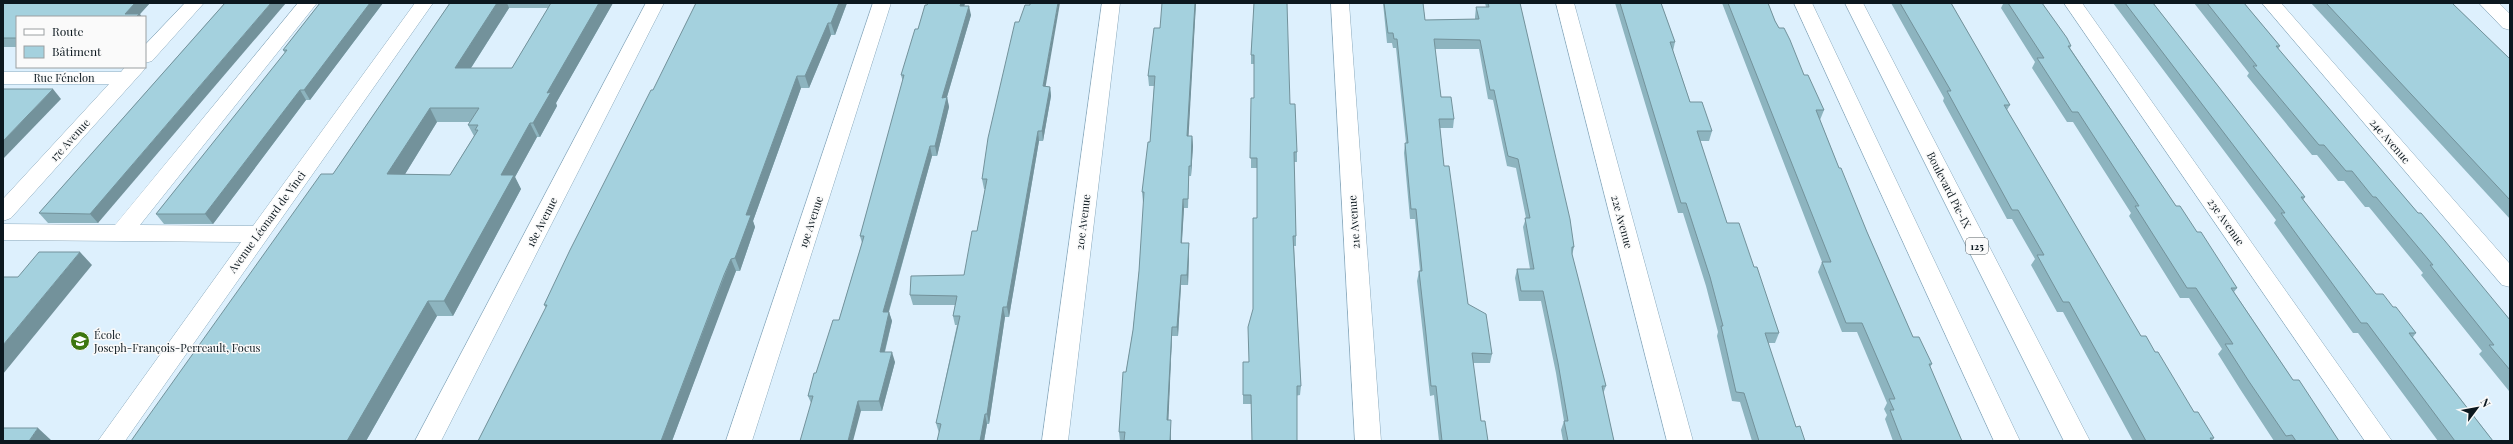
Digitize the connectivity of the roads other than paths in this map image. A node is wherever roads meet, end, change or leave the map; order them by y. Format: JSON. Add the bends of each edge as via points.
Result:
{"nodes":[{"id":1,"x":196,"y":3,"type":"edge"},
{"id":2,"x":308,"y":3,"type":"edge"},
{"id":3,"x":424,"y":3,"type":"edge"},
{"id":4,"x":655,"y":3,"type":"edge"},
{"id":5,"x":882,"y":3,"type":"edge"},
{"id":6,"x":1111,"y":3,"type":"edge"},
{"id":7,"x":1340,"y":3,"type":"edge"},
{"id":8,"x":1564,"y":3,"type":"edge"},
{"id":9,"x":1803,"y":3,"type":"edge"},
{"id":10,"x":1854,"y":3,"type":"edge"},
{"id":11,"x":2073,"y":3,"type":"edge"},
{"id":12,"x":2271,"y":3,"type":"edge"},
{"id":13,"x":2488,"y":3,"type":"edge"},
{"id":14,"x":2507,"y":19,"type":"edge"},
{"id":15,"x":146,"y":57,"type":"edge"},
{"id":16,"x":131,"y":73,"type":"edge"},
{"id":17,"x":3,"y":78,"type":"edge"},
{"id":18,"x":3,"y":213,"type":"edge"},
{"id":19,"x":3,"y":232,"type":"edge"},
{"id":20,"x":121,"y":234,"type":"junction"},
{"id":21,"x":258,"y":234,"type":"junction"},
{"id":22,"x":2510,"y":278,"type":"edge"},
{"id":23,"x":111,"y":441,"type":"edge"},
{"id":24,"x":428,"y":441,"type":"edge"},
{"id":25,"x":739,"y":441,"type":"edge"},
{"id":26,"x":1055,"y":441,"type":"edge"},
{"id":27,"x":1368,"y":441,"type":"edge"},
{"id":28,"x":1680,"y":441,"type":"edge"},
{"id":29,"x":2007,"y":441,"type":"edge"},
{"id":30,"x":2077,"y":441,"type":"edge"},
{"id":31,"x":2379,"y":441,"type":"edge"}],
"edges":[{"from":1,"to":15,"type":"street"},
{"from":2,"to":20,"type":"street"},
{"from":3,"to":21,"type":"street","name":"Avenue Léonard de Vinci"},
{"from":4,"to":24,"type":"street","name":"18e Avenue"},
{"from":5,"to":25,"type":"street","name":"19e Avenue"},
{"from":6,"to":26,"type":"street","name":"20e Avenue"},
{"from":7,"to":27,"type":"street","name":"21e Avenue"},
{"from":8,"to":28,"type":"street","name":"22e Avenue"},
{"from":9,"to":29,"type":"street"},
{"from":10,"to":30,"type":"street","name":"Boulevard Pie-IX","number":"125"},
{"from":11,"to":31,"type":"street","name":"23e Avenue"},
{"from":12,"to":22,"type":"street","name":"24e Avenue"},
{"from":13,"to":14,"type":"street"},
{"from":16,"to":17,"type":"street","name":"Rue Fénelon"},
{"from":16,"to":18,"type":"street","name":"17e Avenue"},
{"from":19,"to":20,"type":"street"},
{"from":20,"to":21,"type":"street"},
{"from":21,"to":23,"type":"street","name":"Avenue Léonard de Vinci"}]}
